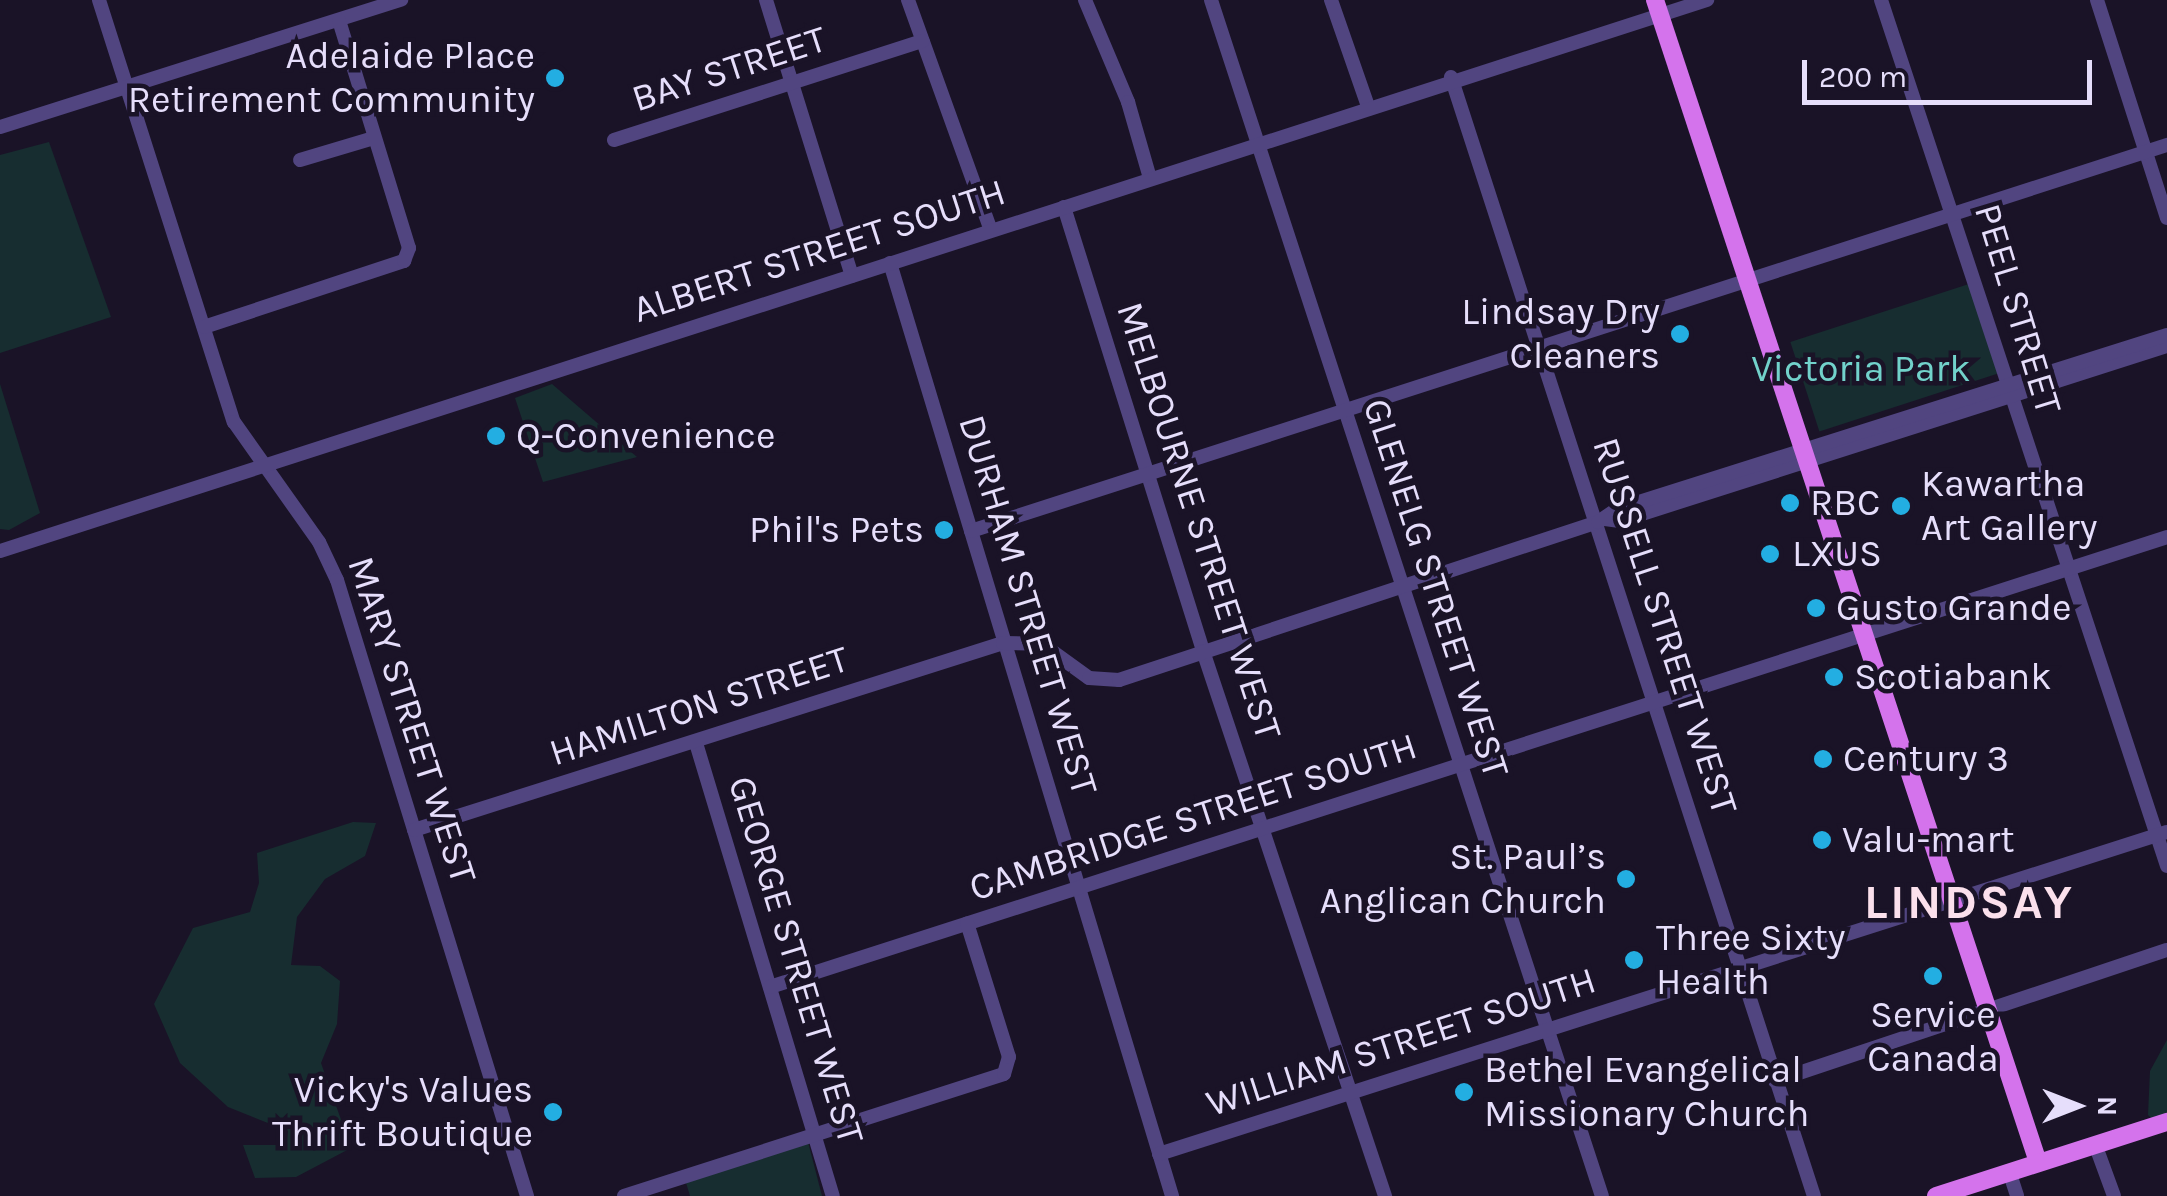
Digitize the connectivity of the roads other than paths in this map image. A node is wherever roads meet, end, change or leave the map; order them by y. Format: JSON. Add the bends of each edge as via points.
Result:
{"nodes":[{"id":1,"x":100,"y":0,"type":"edge"},
{"id":2,"x":401,"y":0,"type":"edge"},
{"id":3,"x":766,"y":0,"type":"edge"},
{"id":4,"x":908,"y":0,"type":"edge"},
{"id":5,"x":1085,"y":0,"type":"edge"},
{"id":6,"x":1211,"y":0,"type":"edge"},
{"id":7,"x":1330,"y":0,"type":"edge"},
{"id":8,"x":1707,"y":0,"type":"edge"},
{"id":9,"x":1882,"y":0,"type":"edge"},
{"id":10,"x":2097,"y":0,"type":"edge"},
{"id":11,"x":1657,"y":8,"type":"edge"},
{"id":12,"x":338,"y":21,"type":"junction"},
{"id":13,"x":922,"y":41,"type":"junction"},
{"id":14,"x":1452,"y":78,"type":"junction"},
{"id":15,"x":792,"y":83,"type":"junction"},
{"id":16,"x":127,"y":89,"type":"junction"},
{"id":17,"x":1369,"y":109,"type":"junction"},
{"id":18,"x":0,"y":127,"type":"edge"},
{"id":19,"x":374,"y":138,"type":"junction"},
{"id":20,"x":614,"y":140,"type":"dead end"},
{"id":21,"x":2167,"y":145,"type":"edge"},
{"id":22,"x":1258,"y":146,"type":"junction"},
{"id":23,"x":2145,"y":152,"type":"junction"},
{"id":24,"x":300,"y":160,"type":"dead end"},
{"id":25,"x":1150,"y":178,"type":"junction"},
{"id":26,"x":1064,"y":207,"type":"junction"},
{"id":27,"x":1954,"y":214,"type":"junction"},
{"id":28,"x":2167,"y":218,"type":"edge"},
{"id":29,"x":991,"y":230,"type":"junction"},
{"id":30,"x":890,"y":263,"type":"junction"},
{"id":31,"x":852,"y":276,"type":"junction"},
{"id":32,"x":1748,"y":282,"type":"junction"},
{"id":33,"x":204,"y":327,"type":"junction"},
{"id":34,"x":2167,"y":335,"type":"edge"},
{"id":35,"x":2167,"y":346,"type":"edge"},
{"id":36,"x":1540,"y":348,"type":"junction"},
{"id":37,"x":2096,"y":362,"type":"junction"},
{"id":38,"x":2010,"y":390,"type":"junction"},
{"id":39,"x":1344,"y":410,"type":"junction"},
{"id":40,"x":1804,"y":455,"type":"junction"},
{"id":41,"x":262,"y":464,"type":"junction"},
{"id":42,"x":1150,"y":474,"type":"junction"},
{"id":43,"x":1602,"y":520,"type":"junction"},
{"id":44,"x":971,"y":531,"type":"junction"},
{"id":45,"x":2167,"y":536,"type":"edge"},
{"id":46,"x":0,"y":551,"type":"edge"},
{"id":47,"x":2067,"y":568,"type":"junction"},
{"id":48,"x":1401,"y":587,"type":"junction"},
{"id":49,"x":1864,"y":634,"type":"junction"},
{"id":50,"x":1003,"y":643,"type":"junction"},
{"id":51,"x":1203,"y":652,"type":"junction"},
{"id":52,"x":1656,"y":704,"type":"junction"},
{"id":53,"x":696,"y":743,"type":"junction"},
{"id":54,"x":1458,"y":766,"type":"junction"},
{"id":55,"x":1264,"y":827,"type":"junction"},
{"id":56,"x":414,"y":830,"type":"junction"},
{"id":57,"x":2162,"y":834,"type":"edge"},
{"id":58,"x":2167,"y":866,"type":"edge"},
{"id":59,"x":1079,"y":886,"type":"junction"},
{"id":60,"x":1949,"y":900,"type":"junction"},
{"id":61,"x":967,"y":923,"type":"junction"},
{"id":62,"x":2167,"y":950,"type":"edge"},
{"id":63,"x":1740,"y":969,"type":"junction"},
{"id":64,"x":770,"y":986,"type":"junction"},
{"id":65,"x":1986,"y":1008,"type":"junction"},
{"id":66,"x":1546,"y":1029,"type":"junction"},
{"id":67,"x":1775,"y":1080,"type":"junction"},
{"id":68,"x":1353,"y":1093,"type":"junction"},
{"id":69,"x":2167,"y":1122,"type":"edge"},
{"id":70,"x":816,"y":1136,"type":"junction"},
{"id":71,"x":2095,"y":1144,"type":"junction"},
{"id":72,"x":1158,"y":1154,"type":"junction"},
{"id":73,"x":2038,"y":1162,"type":"junction"},
{"id":74,"x":2009,"y":1170,"type":"junction"},
{"id":75,"x":527,"y":1196,"type":"edge"},
{"id":76,"x":624,"y":1196,"type":"edge"},
{"id":77,"x":833,"y":1196,"type":"edge"},
{"id":78,"x":1172,"y":1196,"type":"edge"},
{"id":79,"x":1385,"y":1196,"type":"edge"},
{"id":80,"x":1602,"y":1196,"type":"edge"},
{"id":81,"x":1814,"y":1196,"type":"edge"},
{"id":82,"x":1936,"y":1196,"type":"edge"},
{"id":83,"x":2017,"y":1196,"type":"edge"},
{"id":84,"x":2114,"y":1196,"type":"edge"}],
"edges":[{"from":1,"to":16,"type":"street","name":"MARY STREET WEST"},
{"from":2,"to":12,"type":"street"},
{"from":3,"to":15,"type":"street"},
{"from":4,"to":13,"type":"street"},
{"from":5,"to":25,"type":"street","via":[[1128,102]]},
{"from":6,"to":22,"type":"street","name":"GLENELG STREET WEST"},
{"from":7,"to":17,"type":"street"},
{"from":8,"to":11,"type":"street","name":"ALBERT STREET SOUTH"},
{"from":9,"to":27,"type":"street","name":"PEEL STREET"},
{"from":10,"to":23,"type":"street"},
{"from":11,"to":14,"type":"street","name":"ALBERT STREET SOUTH"},
{"from":11,"to":32,"type":"main road"},
{"from":12,"to":16,"type":"street"},
{"from":12,"to":19,"type":"street"},
{"from":13,"to":15,"type":"street","name":"BAY STREET"},
{"from":13,"to":29,"type":"street"},
{"from":14,"to":17,"type":"street","name":"ALBERT STREET SOUTH"},
{"from":14,"to":36,"type":"street","name":"RUSSELL STREET WEST"},
{"from":15,"to":20,"type":"street","name":"BAY STREET"},
{"from":15,"to":31,"type":"street"},
{"from":16,"to":18,"type":"street"},
{"from":16,"to":33,"type":"street","name":"MARY STREET WEST"},
{"from":17,"to":22,"type":"street","name":"ALBERT STREET SOUTH"},
{"from":19,"to":24,"type":"street"},
{"from":19,"to":33,"type":"street","via":[[408,248],[404,260]]},
{"from":21,"to":23,"type":"street"},
{"from":22,"to":25,"type":"street","name":"ALBERT STREET SOUTH"},
{"from":22,"to":39,"type":"street","name":"GLENELG STREET WEST"},
{"from":23,"to":27,"type":"street"},
{"from":23,"to":28,"type":"street"},
{"from":25,"to":26,"type":"street","name":"ALBERT STREET SOUTH"},
{"from":26,"to":29,"type":"street","name":"ALBERT STREET SOUTH"},
{"from":26,"to":42,"type":"street","name":"MELBOURNE STREET WEST"},
{"from":27,"to":32,"type":"street"},
{"from":27,"to":38,"type":"street","name":"PEEL STREET"},
{"from":29,"to":30,"type":"street","name":"ALBERT STREET SOUTH"},
{"from":30,"to":31,"type":"street","name":"ALBERT STREET SOUTH"},
{"from":30,"to":44,"type":"street","name":"DURHAM STREET WEST"},
{"from":31,"to":41,"type":"street","name":"ALBERT STREET SOUTH"},
{"from":32,"to":36,"type":"street"},
{"from":32,"to":40,"type":"main road"},
{"from":33,"to":41,"type":"street","name":"MARY STREET WEST","via":[[234,422]]},
{"from":34,"to":37,"type":"street"},
{"from":35,"to":37,"type":"street"},
{"from":36,"to":39,"type":"street"},
{"from":36,"to":43,"type":"street","name":"RUSSELL STREET WEST"},
{"from":37,"to":38,"type":"street"},
{"from":38,"to":40,"type":"street"},
{"from":38,"to":47,"type":"street","name":"PEEL STREET"},
{"from":39,"to":42,"type":"street"},
{"from":39,"to":48,"type":"street","name":"GLENELG STREET WEST"},
{"from":40,"to":43,"type":"street"},
{"from":40,"to":49,"type":"main road"},
{"from":41,"to":46,"type":"street","name":"ALBERT STREET SOUTH"},
{"from":41,"to":56,"type":"street","name":"MARY STREET WEST","via":[[319,542],[337,580]]},
{"from":42,"to":44,"type":"street"},
{"from":42,"to":51,"type":"street","name":"MELBOURNE STREET WEST"},
{"from":43,"to":48,"type":"street"},
{"from":43,"to":52,"type":"street","name":"RUSSELL STREET WEST"},
{"from":44,"to":50,"type":"street","name":"DURHAM STREET WEST"},
{"from":45,"to":47,"type":"street","name":"CAMBRIDGE STREET SOUTH"},
{"from":47,"to":49,"type":"street","name":"CAMBRIDGE STREET SOUTH"},
{"from":47,"to":57,"type":"street","name":"PEEL STREET"},
{"from":48,"to":51,"type":"street"},
{"from":48,"to":54,"type":"street","name":"GLENELG STREET WEST"},
{"from":49,"to":52,"type":"street","name":"CAMBRIDGE STREET SOUTH"},
{"from":49,"to":60,"type":"main road"},
{"from":50,"to":51,"type":"street","via":[[1042,644],[1098,680],[1119,680]]},
{"from":50,"to":53,"type":"street","name":"HAMILTON STREET"},
{"from":50,"to":59,"type":"street","name":"DURHAM STREET WEST"},
{"from":51,"to":55,"type":"street","name":"MELBOURNE STREET WEST"},
{"from":52,"to":54,"type":"street","name":"CAMBRIDGE STREET SOUTH"},
{"from":52,"to":63,"type":"street","name":"RUSSELL STREET WEST"},
{"from":53,"to":56,"type":"street","name":"HAMILTON STREET"},
{"from":53,"to":64,"type":"street","name":"GEORGE STREET WEST"},
{"from":54,"to":55,"type":"street","name":"CAMBRIDGE STREET SOUTH"},
{"from":54,"to":66,"type":"street","name":"GLENELG STREET WEST"},
{"from":55,"to":59,"type":"street","name":"CAMBRIDGE STREET SOUTH"},
{"from":55,"to":68,"type":"street","name":"MELBOURNE STREET WEST"},
{"from":56,"to":75,"type":"street","name":"MARY STREET WEST"},
{"from":57,"to":58,"type":"street","name":"PEEL STREET"},
{"from":57,"to":60,"type":"street","name":"WILLIAM STREET SOUTH"},
{"from":59,"to":61,"type":"street","name":"CAMBRIDGE STREET SOUTH"},
{"from":59,"to":72,"type":"street","name":"DURHAM STREET WEST"},
{"from":60,"to":63,"type":"street","name":"WILLIAM STREET SOUTH"},
{"from":60,"to":65,"type":"main road"},
{"from":61,"to":64,"type":"street","name":"CAMBRIDGE STREET SOUTH"},
{"from":61,"to":70,"type":"street","via":[[1008,1057],[1004,1074]]},
{"from":62,"to":65,"type":"street"},
{"from":63,"to":66,"type":"street","name":"WILLIAM STREET SOUTH"},
{"from":63,"to":67,"type":"street","name":"RUSSELL STREET WEST"},
{"from":64,"to":70,"type":"street","name":"GEORGE STREET WEST"},
{"from":65,"to":67,"type":"street"},
{"from":65,"to":73,"type":"main road"},
{"from":66,"to":68,"type":"street","name":"WILLIAM STREET SOUTH"},
{"from":66,"to":80,"type":"street","name":"GLENELG STREET WEST"},
{"from":67,"to":81,"type":"street","name":"RUSSELL STREET WEST"},
{"from":68,"to":72,"type":"street","name":"WILLIAM STREET SOUTH"},
{"from":68,"to":79,"type":"street","name":"MELBOURNE STREET WEST"},
{"from":69,"to":71,"type":"main road"},
{"from":70,"to":76,"type":"street"},
{"from":70,"to":77,"type":"street","name":"GEORGE STREET WEST"},
{"from":71,"to":73,"type":"main road"},
{"from":71,"to":84,"type":"street"},
{"from":72,"to":78,"type":"street","name":"DURHAM STREET WEST"},
{"from":73,"to":74,"type":"main road"},
{"from":74,"to":82,"type":"main road"},
{"from":74,"to":83,"type":"street"}]}
